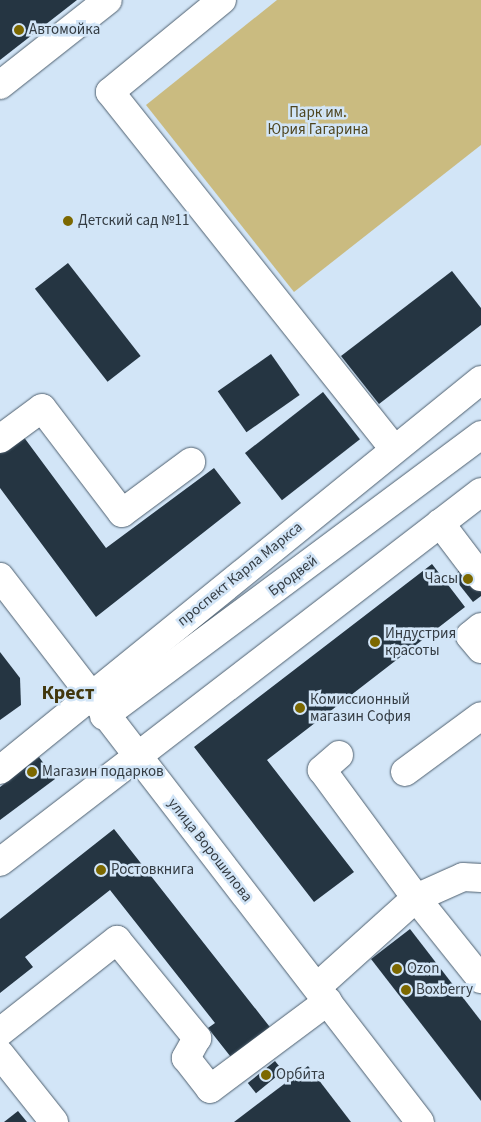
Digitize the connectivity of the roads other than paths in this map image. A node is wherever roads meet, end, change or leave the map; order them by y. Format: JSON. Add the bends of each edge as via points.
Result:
{"nodes":[{"id":1,"x":108,"y":0,"type":"edge"},
{"id":2,"x":222,"y":0,"type":"edge"},
{"id":3,"x":0,"y":85,"type":"edge"},
{"id":4,"x":481,"y":380,"type":"edge"},
{"id":5,"x":481,"y":435,"type":"edge"},
{"id":6,"x":0,"y":439,"type":"edge"},
{"id":7,"x":393,"y":448,"type":"junction"},
{"id":8,"x":191,"y":462,"type":"dead end"},
{"id":9,"x":481,"y":492,"type":"edge"},
{"id":10,"x":440,"y":523,"type":"junction"},
{"id":11,"x":0,"y":577,"type":"edge"},
{"id":12,"x":481,"y":577,"type":"edge"},
{"id":13,"x":481,"y":627,"type":"edge"},
{"id":14,"x":481,"y":649,"type":"edge"},
{"id":15,"x":97,"y":706,"type":"junction"},
{"id":16,"x":481,"y":716,"type":"edge"},
{"id":17,"x":339,"y":755,"type":"dead end"},
{"id":18,"x":139,"y":759,"type":"junction"},
{"id":19,"x":0,"y":770,"type":"edge"},
{"id":20,"x":405,"y":772,"type":"dead end"},
{"id":21,"x":0,"y":862,"type":"edge"},
{"id":22,"x":481,"y":878,"type":"edge"},
{"id":23,"x":416,"y":898,"type":"junction"},
{"id":24,"x":481,"y":979,"type":"edge"},
{"id":25,"x":323,"y":994,"type":"junction"},
{"id":26,"x":0,"y":1032,"type":"edge"},
{"id":27,"x":0,"y":1054,"type":"edge"},
{"id":28,"x":54,"y":1122,"type":"edge"},
{"id":29,"x":420,"y":1122,"type":"edge"}],
"edges":[{"from":1,"to":3,"type":"street"},
{"from":2,"to":7,"type":"street","via":[[110,92]]},
{"from":4,"to":7,"type":"street","name":"проспект Карла Маркса"},
{"from":5,"to":15,"type":"street","name":"Бродвей"},
{"from":6,"to":8,"type":"street","via":[[42,408],[122,513]]},
{"from":7,"to":15,"type":"street","name":"проспект Карла Маркса"},
{"from":9,"to":10,"type":"street"},
{"from":10,"to":12,"type":"street"},
{"from":10,"to":18,"type":"street"},
{"from":11,"to":15,"type":"street","name":"улица Ворошилова"},
{"from":13,"to":14,"type":"street","via":[[470,636]]},
{"from":15,"to":18,"type":"street","name":"улица Ворошилова"},
{"from":15,"to":19,"type":"street","name":"проспект Карла Маркса"},
{"from":16,"to":20,"type":"street"},
{"from":17,"to":23,"type":"street","via":[[322,770]]},
{"from":18,"to":21,"type":"street"},
{"from":18,"to":25,"type":"street","name":"улица Ворошилова"},
{"from":22,"to":23,"type":"street","via":[[463,877]]},
{"from":23,"to":24,"type":"street"},
{"from":23,"to":25,"type":"street"},
{"from":25,"to":26,"type":"street","via":[[210,1090],[186,1058],[197,1038],[117,940]]},
{"from":25,"to":29,"type":"street","name":"улица Ворошилова"},
{"from":27,"to":28,"type":"street"}]}
